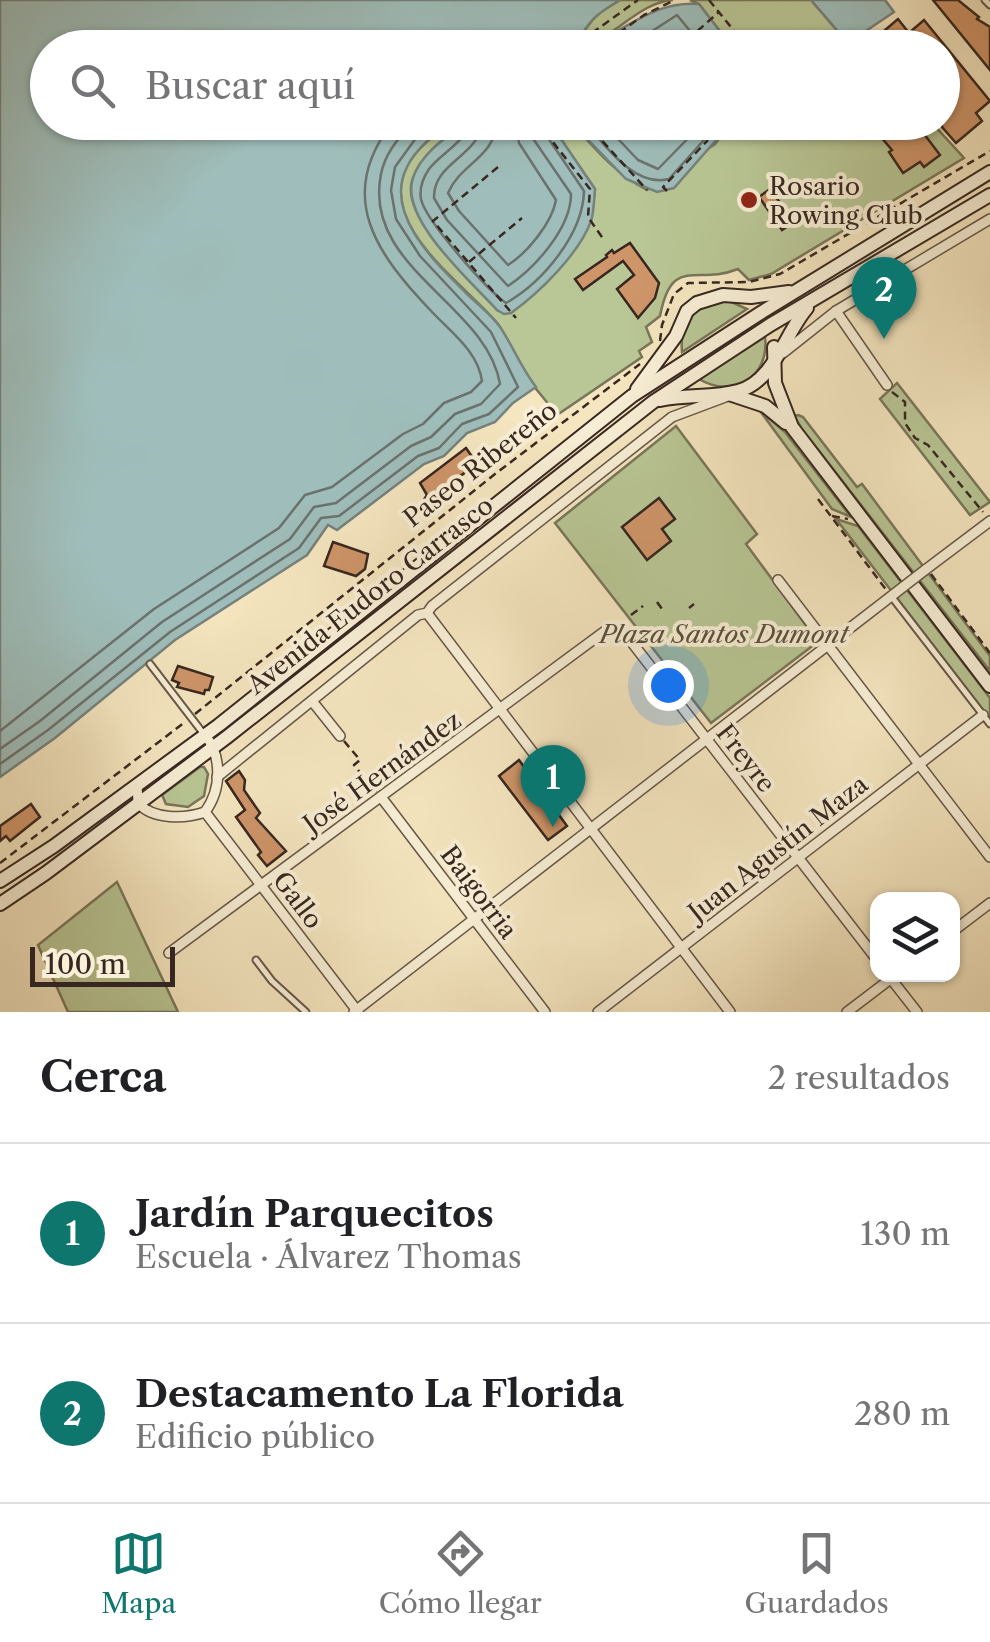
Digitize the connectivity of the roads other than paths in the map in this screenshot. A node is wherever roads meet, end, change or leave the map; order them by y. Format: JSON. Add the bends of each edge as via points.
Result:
{"nodes":[{"id":1,"x":990,"y":172,"type":"edge"},
{"id":2,"x":990,"y":196,"type":"edge"},
{"id":3,"x":990,"y":218,"type":"edge"},
{"id":4,"x":796,"y":290,"type":"junction"},
{"id":5,"x":736,"y":296,"type":"junction"},
{"id":6,"x":816,"y":298,"type":"junction"},
{"id":7,"x":836,"y":311,"type":"junction"},
{"id":8,"x":762,"y":312,"type":"junction"},
{"id":9,"x":770,"y":325,"type":"junction"},
{"id":10,"x":676,"y":336,"type":"junction"},
{"id":11,"x":774,"y":353,"type":"junction"},
{"id":12,"x":684,"y":371,"type":"junction"},
{"id":13,"x":887,"y":385,"type":"road end"},
{"id":14,"x":632,"y":396,"type":"junction"},
{"id":15,"x":731,"y":396,"type":"junction"},
{"id":16,"x":653,"y":402,"type":"junction"},
{"id":17,"x":792,"y":427,"type":"junction"},
{"id":18,"x":990,"y":521,"type":"edge"},
{"id":19,"x":778,"y":580,"type":"dead end"},
{"id":20,"x":424,"y":582,"type":"junction"},
{"id":21,"x":892,"y":595,"type":"junction"},
{"id":22,"x":395,"y":604,"type":"junction"},
{"id":23,"x":426,"y":611,"type":"junction"},
{"id":24,"x":620,"y":627,"type":"joint"},
{"id":25,"x":828,"y":644,"type":"junction"},
{"id":26,"x":150,"y":664,"type":"dead end"},
{"id":27,"x":990,"y":686,"type":"edge"},
{"id":28,"x":312,"y":700,"type":"junction"},
{"id":29,"x":500,"y":709,"type":"junction"},
{"id":30,"x":983,"y":715,"type":"junction"},
{"id":31,"x":990,"y":724,"type":"edge"},
{"id":32,"x":340,"y":736,"type":"road end"},
{"id":33,"x":706,"y":739,"type":"junction"},
{"id":34,"x":210,"y":741,"type":"junction"},
{"id":35,"x":919,"y":764,"type":"junction"},
{"id":36,"x":216,"y":777,"type":"junction"},
{"id":37,"x":137,"y":786,"type":"junction"},
{"id":38,"x":381,"y":797,"type":"junction"},
{"id":39,"x":138,"y":803,"type":"junction"},
{"id":40,"x":205,"y":812,"type":"junction"},
{"id":41,"x":590,"y":828,"type":"junction"},
{"id":42,"x":990,"y":857,"type":"edge"},
{"id":43,"x":798,"y":858,"type":"junction"},
{"id":44,"x":0,"y":881,"type":"edge"},
{"id":45,"x":262,"y":885,"type":"junction"},
{"id":46,"x":0,"y":904,"type":"edge"},
{"id":47,"x":990,"y":904,"type":"edge"},
{"id":48,"x":474,"y":919,"type":"junction"},
{"id":49,"x":960,"y":926,"type":"edge"},
{"id":50,"x":681,"y":948,"type":"junction"},
{"id":51,"x":870,"y":951,"type":"edge"},
{"id":52,"x":170,"y":953,"type":"dead end"},
{"id":53,"x":256,"y":960,"type":"dead end"},
{"id":54,"x":884,"y":982,"type":"edge"},
{"id":55,"x":896,"y":982,"type":"edge"},
{"id":56,"x":356,"y":1011,"type":"edge"},
{"id":57,"x":306,"y":1012,"type":"edge"},
{"id":58,"x":545,"y":1012,"type":"edge"},
{"id":59,"x":598,"y":1012,"type":"edge"},
{"id":60,"x":730,"y":1012,"type":"edge"},
{"id":61,"x":847,"y":1012,"type":"edge"},
{"id":62,"x":916,"y":1012,"type":"edge"}],
"edges":[{"from":1,"to":4,"type":"main road","name":"Avenida Eudoro Carrasco"},
{"from":2,"to":6,"type":"main road","name":"Avenida Eudoro Carrasco"},
{"from":3,"to":7,"type":"street"},
{"from":4,"to":5,"type":"main road"},
{"from":4,"to":8,"type":"main road","name":"Avenida Eudoro Carrasco"},
{"from":5,"to":8,"type":"main road"},
{"from":5,"to":10,"type":"main road","via":[[698,303]]},
{"from":6,"to":9,"type":"main road","name":"Avenida Eudoro Carrasco"},
{"from":6,"to":11,"type":"main road"},
{"from":7,"to":11,"type":"street"},
{"from":7,"to":13,"type":"street"},
{"from":8,"to":9,"type":"main road"},
{"from":8,"to":12,"type":"main road","name":"Avenida Eudoro Carrasco"},
{"from":9,"to":11,"type":"main road"},
{"from":9,"to":12,"type":"main road","name":"Avenida Eudoro Carrasco"},
{"from":10,"to":12,"type":"main road"},
{"from":10,"to":14,"type":"main road"},
{"from":11,"to":15,"type":"main road","via":[[766,372]]},
{"from":11,"to":17,"type":"main road","via":[[775,383]]},
{"from":12,"to":14,"type":"main road","name":"Avenida Eudoro Carrasco"},
{"from":12,"to":15,"type":"main road","via":[[704,389]]},
{"from":12,"to":16,"type":"main road","name":"Avenida Eudoro Carrasco"},
{"from":14,"to":34,"type":"main road","name":"Avenida Eudoro Carrasco"},
{"from":15,"to":16,"type":"main road"},
{"from":15,"to":17,"type":"main road"},
{"from":15,"to":23,"type":"street","via":[[672,417]]},
{"from":16,"to":20,"type":"main road","name":"Avenida Eudoro Carrasco"},
{"from":17,"to":27,"type":"main road"},
{"from":18,"to":21,"type":"street","bridge":true},
{"from":19,"to":25,"type":"street"},
{"from":20,"to":22,"type":"main road","name":"Avenida Eudoro Carrasco"},
{"from":20,"to":23,"type":"street","via":[[430,592]]},
{"from":21,"to":25,"type":"street"},
{"from":21,"to":30,"type":"lane"},
{"from":22,"to":23,"type":"street"},
{"from":22,"to":34,"type":"main road","name":"Avenida Eudoro Carrasco"},
{"from":23,"to":28,"type":"street"},
{"from":23,"to":29,"type":"street"},
{"from":24,"to":29,"type":"street","name":"José Hernández","via":[[605,631]]},
{"from":24,"to":33,"type":"street","name":"Freyre"},
{"from":25,"to":33,"type":"street"},
{"from":25,"to":35,"type":"street"},
{"from":26,"to":34,"type":"lane"},
{"from":28,"to":32,"type":"street"},
{"from":28,"to":36,"type":"street"},
{"from":29,"to":38,"type":"street","name":"José Hernández"},
{"from":29,"to":41,"type":"street"},
{"from":30,"to":31,"type":"lane"},
{"from":30,"to":35,"type":"street","name":"Juan Agustín Maza"},
{"from":33,"to":41,"type":"street"},
{"from":33,"to":43,"type":"street","name":"Freyre"},
{"from":34,"to":36,"type":"street","via":[[218,758]]},
{"from":34,"to":37,"type":"main road","name":"Avenida Eudoro Carrasco"},
{"from":34,"to":39,"type":"main road","name":"Avenida Eudoro Carrasco"},
{"from":35,"to":42,"type":"street"},
{"from":35,"to":43,"type":"street","name":"Juan Agustín Maza"},
{"from":36,"to":40,"type":"street"},
{"from":37,"to":39,"type":"street"},
{"from":37,"to":44,"type":"main road","name":"Avenida Eudoro Carrasco"},
{"from":38,"to":45,"type":"street","name":"José Hernández"},
{"from":38,"to":48,"type":"street","name":"Baigorria"},
{"from":39,"to":40,"type":"street","via":[[152,814]]},
{"from":39,"to":46,"type":"main road","name":"Avenida Eudoro Carrasco"},
{"from":40,"to":45,"type":"street","name":"Gallo"},
{"from":41,"to":48,"type":"street"},
{"from":41,"to":50,"type":"street"},
{"from":43,"to":50,"type":"street","name":"Juan Agustín Maza"},
{"from":43,"to":51,"type":"street","name":"Freyre"},
{"from":45,"to":52,"type":"street","name":"José Hernández"},
{"from":45,"to":56,"type":"street","name":"Gallo"},
{"from":47,"to":49,"type":"street"},
{"from":48,"to":56,"type":"street"},
{"from":48,"to":58,"type":"street","name":"Baigorria"},
{"from":50,"to":59,"type":"street","name":"Juan Agustín Maza"},
{"from":50,"to":60,"type":"street"},
{"from":53,"to":57,"type":"lane"},
{"from":54,"to":61,"type":"street"},
{"from":55,"to":62,"type":"street"}]}
